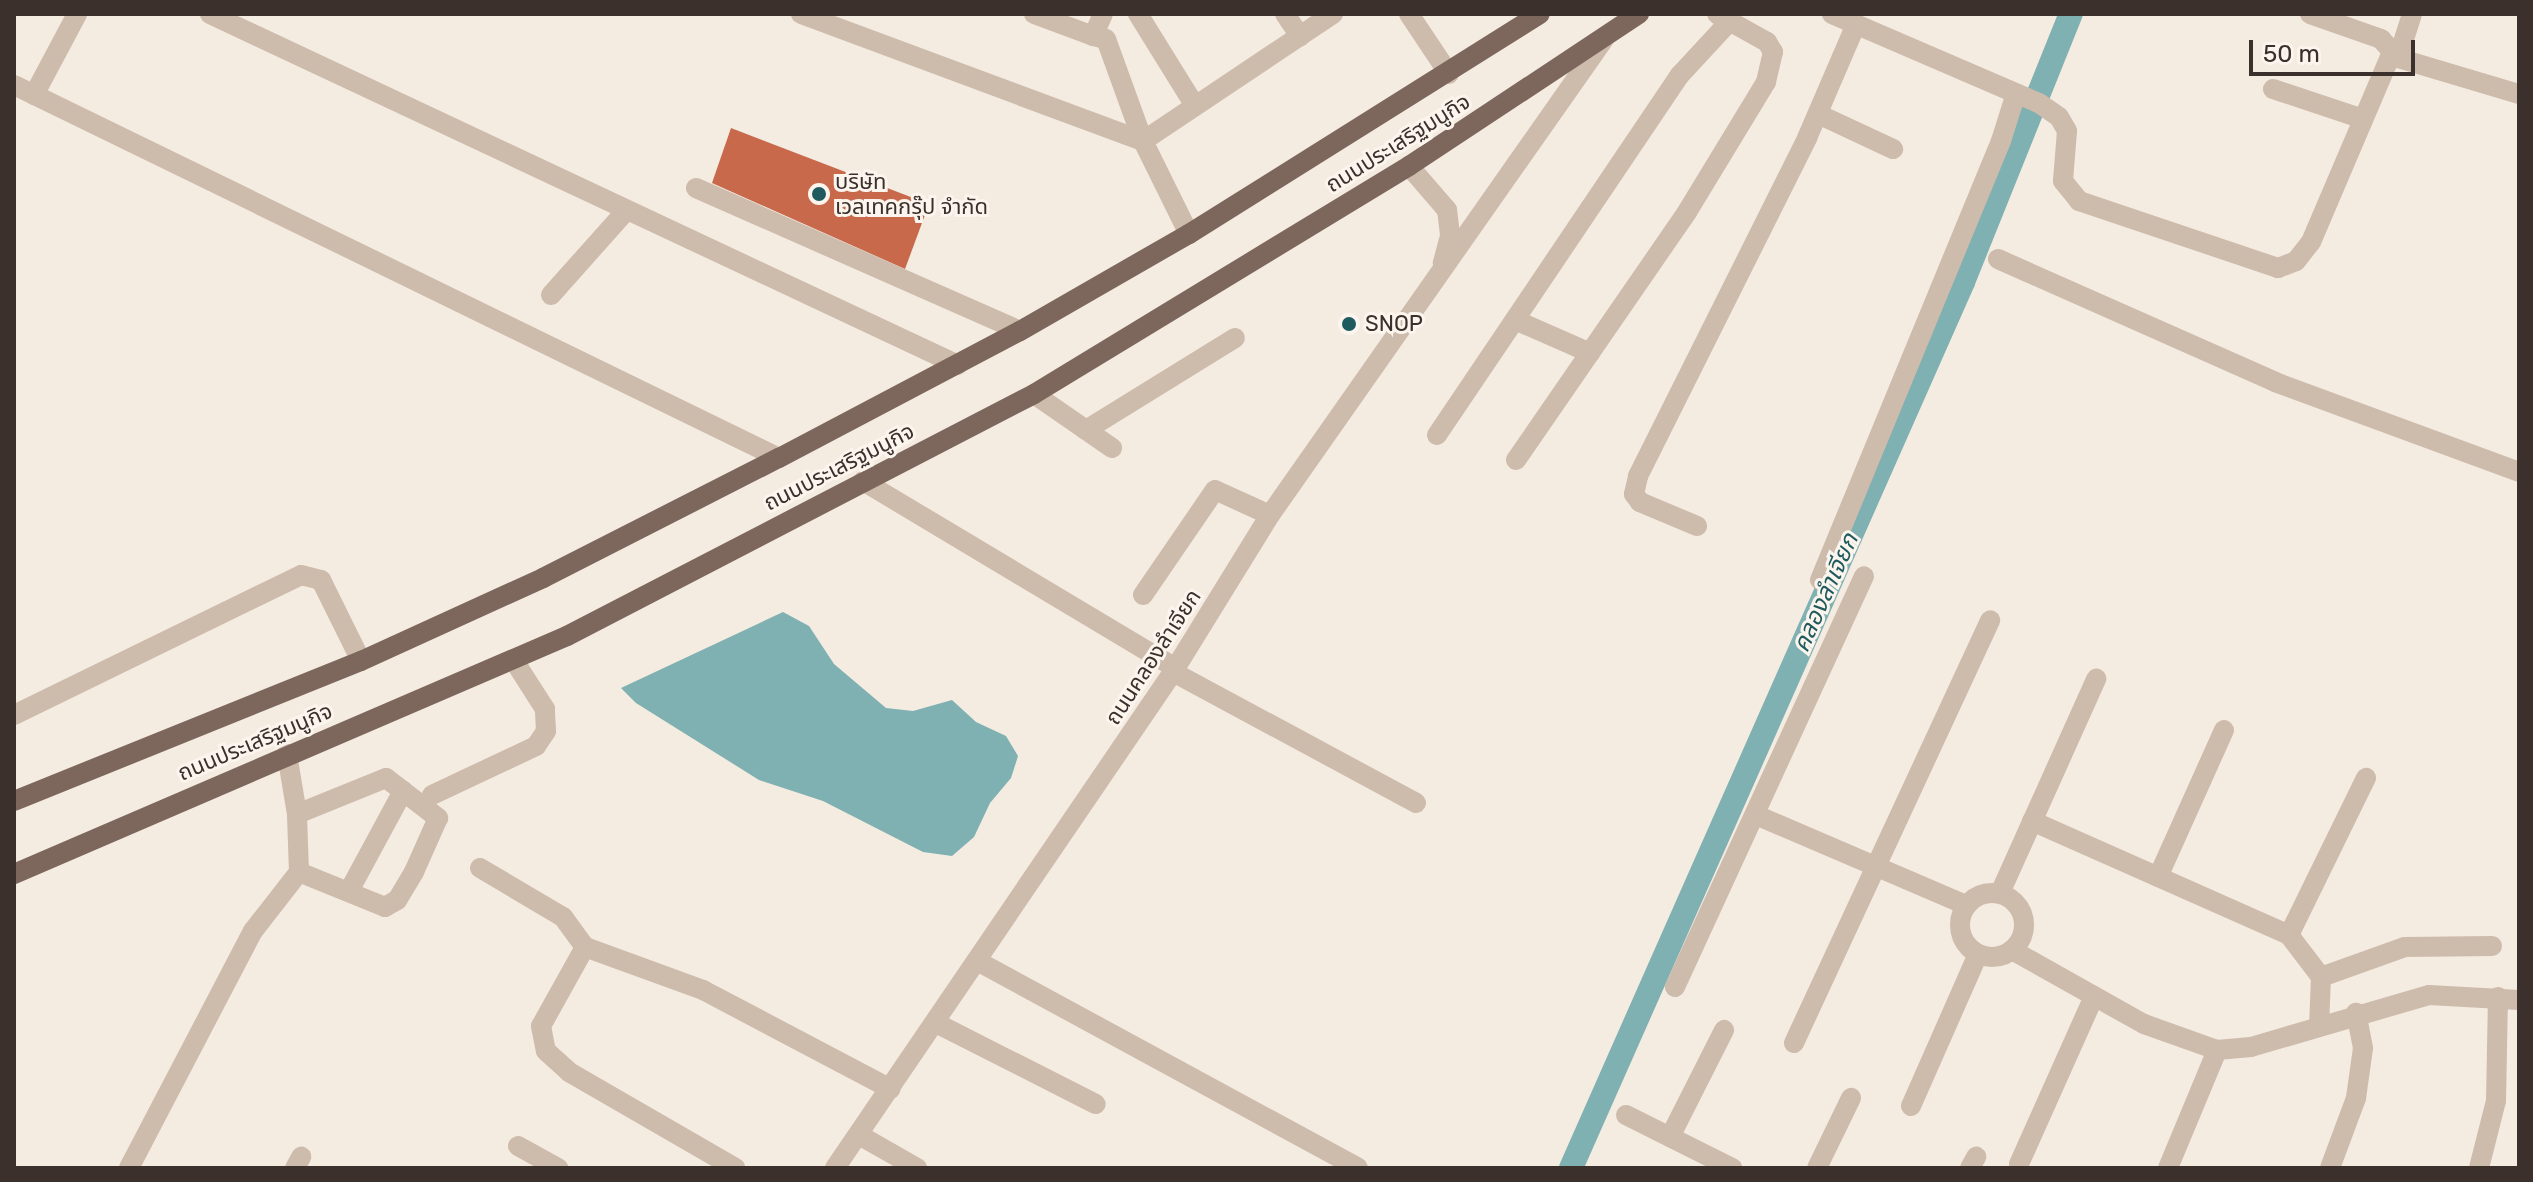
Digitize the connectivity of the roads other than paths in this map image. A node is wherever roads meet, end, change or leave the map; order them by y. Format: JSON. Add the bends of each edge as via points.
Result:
{"nodes":[{"id":1,"x":77,"y":14,"type":"edge"},
{"id":2,"x":210,"y":14,"type":"edge"},
{"id":3,"x":801,"y":14,"type":"edge"},
{"id":4,"x":1034,"y":14,"type":"edge"},
{"id":5,"x":1103,"y":14,"type":"edge"},
{"id":6,"x":1138,"y":14,"type":"edge"},
{"id":7,"x":1285,"y":14,"type":"edge"},
{"id":8,"x":1333,"y":14,"type":"edge"},
{"id":9,"x":1409,"y":14,"type":"edge"},
{"id":10,"x":1540,"y":14,"type":"edge"},
{"id":11,"x":1639,"y":14,"type":"edge"},
{"id":12,"x":1832,"y":14,"type":"edge"},
{"id":13,"x":2310,"y":14,"type":"edge"},
{"id":14,"x":2412,"y":14,"type":"edge"},
{"id":15,"x":1724,"y":17,"type":"edge"},
{"id":16,"x":1856,"y":24,"type":"junction"},
{"id":17,"x":1093,"y":36,"type":"junction"},
{"id":18,"x":1300,"y":36,"type":"junction"},
{"id":19,"x":1604,"y":39,"type":"junction"},
{"id":20,"x":2394,"y":56,"type":"junction"},
{"id":21,"x":1449,"y":74,"type":"junction"},
{"id":22,"x":14,"y":85,"type":"edge"},
{"id":23,"x":2273,"y":89,"type":"dead end"},
{"id":24,"x":2519,"y":94,"type":"edge"},
{"id":25,"x":34,"y":95,"type":"junction"},
{"id":26,"x":2025,"y":97,"type":"junction"},
{"id":27,"x":1195,"y":106,"type":"junction"},
{"id":28,"x":1818,"y":114,"type":"junction"},
{"id":29,"x":2363,"y":119,"type":"junction"},
{"id":30,"x":1143,"y":141,"type":"junction"},
{"id":31,"x":1893,"y":149,"type":"dead end"},
{"id":32,"x":1409,"y":166,"type":"junction"},
{"id":33,"x":696,"y":188,"type":"dead end"},
{"id":34,"x":625,"y":212,"type":"junction"},
{"id":35,"x":1189,"y":234,"type":"junction"},
{"id":36,"x":1998,"y":259,"type":"dead end"},
{"id":37,"x":1439,"y":279,"type":"junction"},
{"id":38,"x":551,"y":295,"type":"dead end"},
{"id":39,"x":1515,"y":320,"type":"junction"},
{"id":40,"x":1020,"y":331,"type":"junction"},
{"id":41,"x":1235,"y":338,"type":"dead end"},
{"id":42,"x":1590,"y":353,"type":"junction"},
{"id":43,"x":958,"y":365,"type":"junction"},
{"id":44,"x":1034,"y":394,"type":"junction"},
{"id":45,"x":1086,"y":430,"type":"junction"},
{"id":46,"x":1437,"y":435,"type":"dead end"},
{"id":47,"x":1112,"y":448,"type":"dead end"},
{"id":48,"x":779,"y":458,"type":"junction"},
{"id":49,"x":1516,"y":460,"type":"dead end"},
{"id":50,"x":2519,"y":472,"type":"edge"},
{"id":51,"x":863,"y":481,"type":"junction"},
{"id":52,"x":1270,"y":515,"type":"junction"},
{"id":53,"x":1697,"y":526,"type":"dead end"},
{"id":54,"x":1864,"y":576,"type":"dead end"},
{"id":55,"x":1820,"y":580,"type":"dead end"},
{"id":56,"x":1143,"y":595,"type":"dead end"},
{"id":57,"x":1990,"y":620,"type":"dead end"},
{"id":58,"x":513,"y":659,"type":"junction"},
{"id":59,"x":361,"y":661,"type":"junction"},
{"id":60,"x":1175,"y":670,"type":"junction"},
{"id":61,"x":2096,"y":679,"type":"dead end"},
{"id":62,"x":14,"y":715,"type":"edge"},
{"id":63,"x":2224,"y":730,"type":"dead end"},
{"id":64,"x":287,"y":754,"type":"junction"},
{"id":65,"x":2366,"y":778,"type":"dead end"},
{"id":66,"x":403,"y":791,"type":"junction"},
{"id":67,"x":432,"y":795,"type":"dead end"},
{"id":68,"x":14,"y":801,"type":"edge"},
{"id":69,"x":1416,"y":803,"type":"dead end"},
{"id":70,"x":297,"y":814,"type":"junction"},
{"id":71,"x":1756,"y":815,"type":"junction"},
{"id":72,"x":2032,"y":821,"type":"junction"},
{"id":73,"x":480,"y":868,"type":"dead end"},
{"id":74,"x":1876,"y":868,"type":"junction"},
{"id":75,"x":299,"y":872,"type":"junction"},
{"id":76,"x":14,"y":874,"type":"edge"},
{"id":77,"x":2158,"y":877,"type":"junction"},
{"id":78,"x":349,"y":891,"type":"junction"},
{"id":79,"x":2000,"y":893,"type":"junction"},
{"id":80,"x":1966,"y":905,"type":"junction"},
{"id":81,"x":2289,"y":935,"type":"junction"},
{"id":82,"x":2492,"y":946,"type":"dead end"},
{"id":83,"x":585,"y":947,"type":"junction"},
{"id":84,"x":2012,"y":950,"type":"junction"},
{"id":85,"x":1978,"y":954,"type":"junction"},
{"id":86,"x":979,"y":962,"type":"junction"},
{"id":87,"x":2321,"y":977,"type":"junction"},
{"id":88,"x":1675,"y":987,"type":"dead end"},
{"id":89,"x":2094,"y":996,"type":"junction"},
{"id":90,"x":2498,"y":997,"type":"junction"},
{"id":91,"x":2519,"y":1000,"type":"edge"},
{"id":92,"x":2356,"y":1013,"type":"junction"},
{"id":93,"x":936,"y":1023,"type":"junction"},
{"id":94,"x":2319,"y":1026,"type":"junction"},
{"id":95,"x":1724,"y":1030,"type":"dead end"},
{"id":96,"x":1794,"y":1043,"type":"dead end"},
{"id":97,"x":2217,"y":1050,"type":"junction"},
{"id":98,"x":891,"y":1089,"type":"junction"},
{"id":99,"x":1851,"y":1098,"type":"dead end"},
{"id":100,"x":1096,"y":1104,"type":"dead end"},
{"id":101,"x":1911,"y":1106,"type":"dead end"},
{"id":102,"x":1626,"y":1115,"type":"dead end"},
{"id":103,"x":859,"y":1135,"type":"junction"},
{"id":104,"x":1670,"y":1137,"type":"junction"},
{"id":105,"x":518,"y":1146,"type":"dead end"},
{"id":106,"x":2019,"y":1164,"type":"dead end"},
{"id":107,"x":129,"y":1168,"type":"edge"},
{"id":108,"x":558,"y":1168,"type":"edge"},
{"id":109,"x":735,"y":1168,"type":"edge"},
{"id":110,"x":835,"y":1168,"type":"edge"},
{"id":111,"x":917,"y":1168,"type":"edge"},
{"id":112,"x":1358,"y":1168,"type":"edge"},
{"id":113,"x":1732,"y":1168,"type":"edge"},
{"id":114,"x":1817,"y":1168,"type":"edge"},
{"id":115,"x":2168,"y":1168,"type":"edge"},
{"id":116,"x":2330,"y":1168,"type":"edge"},
{"id":117,"x":2479,"y":1168,"type":"edge"}],
"edges":[{"from":1,"to":25,"type":"street"},
{"from":2,"to":34,"type":"street"},
{"from":3,"to":30,"type":"street"},
{"from":4,"to":17,"type":"street"},
{"from":5,"to":17,"type":"street"},
{"from":6,"to":27,"type":"street"},
{"from":7,"to":18,"type":"street"},
{"from":8,"to":18,"type":"street"},
{"from":9,"to":21,"type":"street"},
{"from":10,"to":21,"type":"main road","name":"ถนนประเสริฐมนูกิจ"},
{"from":11,"to":19,"type":"main road","name":"ถนนประเสริฐมนูกิจ"},
{"from":12,"to":16,"type":"street"},
{"from":13,"to":20,"type":"street","via":[[2381,39]]},
{"from":14,"to":20,"type":"street"},
{"from":15,"to":39,"type":"street"},
{"from":15,"to":42,"type":"street","via":[[1767,42],[1773,52],[1766,82],[1687,212]]},
{"from":16,"to":26,"type":"street"},
{"from":16,"to":28,"type":"street"},
{"from":17,"to":30,"type":"street","via":[[1106,39]]},
{"from":18,"to":27,"type":"street"},
{"from":19,"to":32,"type":"main road","name":"ถนนประเสริฐมนูกิจ"},
{"from":19,"to":37,"type":"street"},
{"from":20,"to":24,"type":"street"},
{"from":20,"to":29,"type":"street"},
{"from":21,"to":35,"type":"main road","name":"ถนนประเสริฐมนูกิจ"},
{"from":22,"to":25,"type":"street"},
{"from":23,"to":29,"type":"street"},
{"from":25,"to":48,"type":"street"},
{"from":26,"to":29,"type":"street","via":[[2059,117],[2067,131],[2063,181],[2079,201],[2269,267],[2289,265],[2301,255]]},
{"from":26,"to":55,"type":"street","via":[[2001,141]]},
{"from":27,"to":30,"type":"street"},
{"from":28,"to":31,"type":"street"},
{"from":28,"to":53,"type":"street","via":[[1638,476],[1634,494],[1640,502]]},
{"from":30,"to":35,"type":"street"},
{"from":32,"to":37,"type":"street","name":"ถนนคลองลำเจียก","via":[[1447,210],[1450,236]]},
{"from":32,"to":44,"type":"main road","name":"ถนนประเสริฐมนูกิจ"},
{"from":33,"to":40,"type":"street"},
{"from":34,"to":38,"type":"street"},
{"from":34,"to":43,"type":"street"},
{"from":35,"to":40,"type":"main road","name":"ถนนประเสริฐมนูกิจ"},
{"from":36,"to":50,"type":"street","via":[[2275,382]]},
{"from":37,"to":52,"type":"street","name":"ถนนคลองลำเจียก"},
{"from":39,"to":42,"type":"street"},
{"from":39,"to":46,"type":"street"},
{"from":40,"to":43,"type":"main road","name":"ถนนประเสริฐมนูกิจ"},
{"from":41,"to":45,"type":"street"},
{"from":42,"to":49,"type":"street"},
{"from":43,"to":48,"type":"main road","name":"ถนนประเสริฐมนูกิจ"},
{"from":44,"to":45,"type":"street"},
{"from":44,"to":51,"type":"main road","name":"ถนนประเสริฐมนูกิจ"},
{"from":45,"to":47,"type":"street"},
{"from":48,"to":59,"type":"main road","name":"ถนนประเสริฐมนูกิจ","via":[[543,578]]},
{"from":51,"to":58,"type":"main road","name":"ถนนประเสริฐมนูกิจ"},
{"from":51,"to":60,"type":"street"},
{"from":52,"to":56,"type":"street","via":[[1215,490]]},
{"from":52,"to":60,"type":"street","name":"ถนนคลองลำเจียก"},
{"from":54,"to":71,"type":"street"},
{"from":57,"to":74,"type":"street"},
{"from":58,"to":64,"type":"main road","name":"ถนนประเสริฐมนูกิจ"},
{"from":58,"to":67,"type":"street","via":[[545,709],[546,731],[536,746]]},
{"from":59,"to":62,"type":"street","via":[[321,580],[301,575]]},
{"from":59,"to":68,"type":"main road","name":"ถนนประเสริฐมนูกิจ"},
{"from":60,"to":69,"type":"street"},
{"from":60,"to":86,"type":"street","name":"ถนนคลองลำเจียก"},
{"from":61,"to":72,"type":"street"},
{"from":63,"to":77,"type":"street"},
{"from":64,"to":70,"type":"street"},
{"from":64,"to":76,"type":"main road","name":"ถนนประเสริฐมนูกิจ"},
{"from":65,"to":81,"type":"street"},
{"from":66,"to":70,"type":"street","via":[[386,778]]},
{"from":66,"to":78,"type":"street"},
{"from":66,"to":78,"type":"street","via":[[438,818],[414,872],[397,900],[385,907]]},
{"from":70,"to":75,"type":"street"},
{"from":71,"to":74,"type":"street"},
{"from":71,"to":88,"type":"street"},
{"from":72,"to":77,"type":"street"},
{"from":72,"to":79,"type":"street"},
{"from":73,"to":83,"type":"street","via":[[563,917]]},
{"from":74,"to":80,"type":"street"},
{"from":74,"to":96,"type":"street"},
{"from":75,"to":78,"type":"street"},
{"from":75,"to":107,"type":"street","via":[[253,931]]},
{"from":77,"to":81,"type":"street"},
{"from":79,"to":80,"type":"street","via":[[1981,894]]},
{"from":79,"to":84,"type":"street","via":[[2022,913],[2023,933]]},
{"from":80,"to":85,"type":"street","via":[[1960,932]]},
{"from":81,"to":87,"type":"street"},
{"from":82,"to":87,"type":"street","via":[[2405,947]]},
{"from":83,"to":98,"type":"street","via":[[703,990]]},
{"from":83,"to":109,"type":"street","via":[[541,1026],[546,1051],[569,1072]]},
{"from":84,"to":85,"type":"street","via":[[1995,957]]},
{"from":84,"to":89,"type":"street"},
{"from":85,"to":101,"type":"street"},
{"from":86,"to":93,"type":"street","name":"ถนนคลองลำเจียก"},
{"from":86,"to":112,"type":"street"},
{"from":87,"to":94,"type":"street"},
{"from":89,"to":97,"type":"street","via":[[2144,1024]]},
{"from":89,"to":106,"type":"street"},
{"from":90,"to":91,"type":"street"},
{"from":90,"to":92,"type":"street","via":[[2429,995]]},
{"from":90,"to":117,"type":"street","via":[[2496,1101]]},
{"from":92,"to":94,"type":"street"},
{"from":92,"to":116,"type":"street","via":[[2363,1048],[2356,1098]]},
{"from":93,"to":98,"type":"street","name":"ถนนคลองลำเจียก"},
{"from":93,"to":100,"type":"street"},
{"from":94,"to":97,"type":"street","via":[[2251,1047]]},
{"from":95,"to":104,"type":"street"},
{"from":97,"to":115,"type":"street"},
{"from":98,"to":103,"type":"street","name":"ถนนคลองลำเจียก"},
{"from":99,"to":114,"type":"street"},
{"from":102,"to":104,"type":"street"},
{"from":103,"to":110,"type":"street","name":"ถนนคลองลำเจียก"},
{"from":103,"to":111,"type":"street"},
{"from":104,"to":113,"type":"street"},
{"from":105,"to":108,"type":"street"}]}
